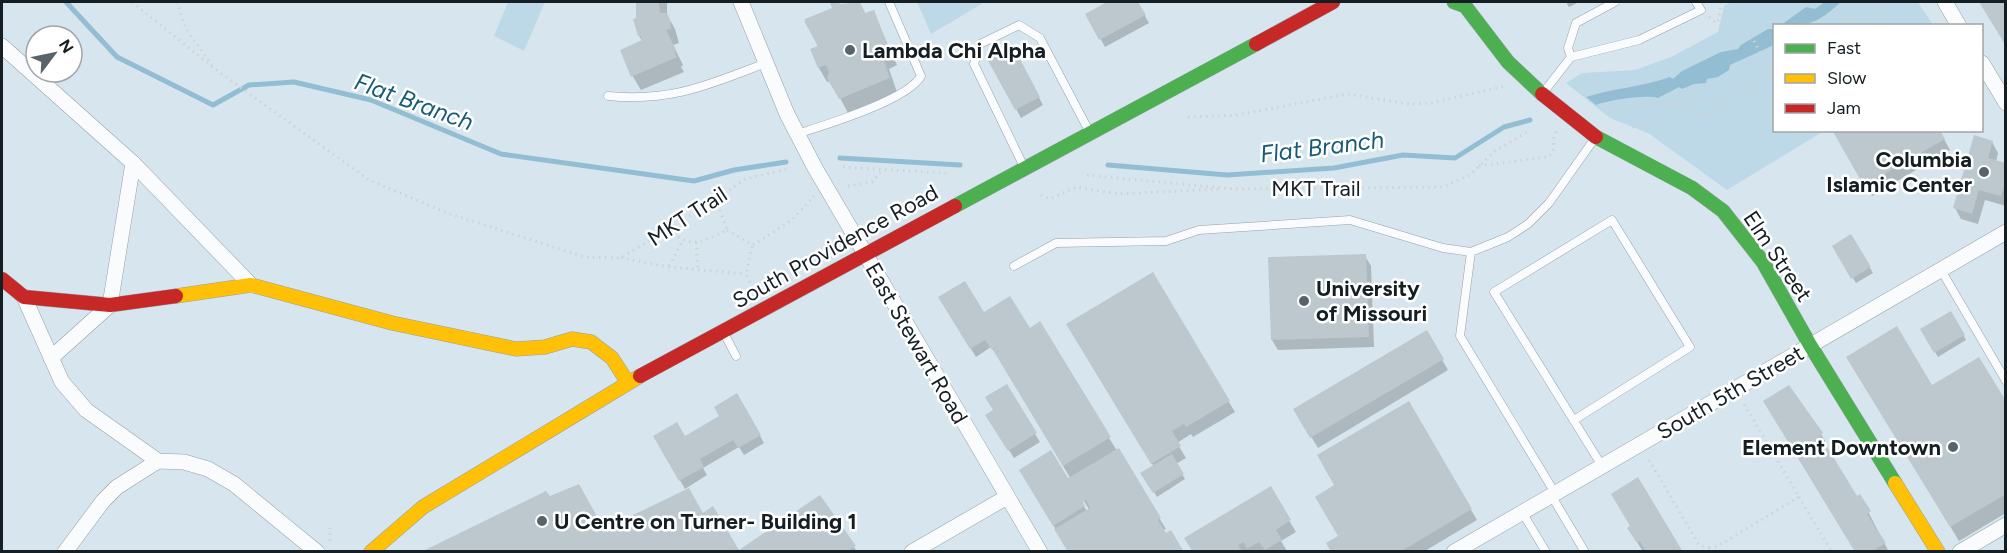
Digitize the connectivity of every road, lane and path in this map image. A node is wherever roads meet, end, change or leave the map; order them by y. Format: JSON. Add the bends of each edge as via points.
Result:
{"nodes":[{"id":1,"x":132,"y":2,"type":"edge"},
{"id":2,"x":177,"y":2,"type":"edge"},
{"id":3,"x":741,"y":2,"type":"edge"},
{"id":4,"x":889,"y":2,"type":"edge"},
{"id":5,"x":1333,"y":2,"type":"edge"},
{"id":6,"x":1615,"y":2,"type":"edge"},
{"id":7,"x":1696,"y":2,"type":"edge"},
{"id":8,"x":1726,"y":2,"type":"edge"},
{"id":9,"x":1862,"y":2,"type":"edge"},
{"id":10,"x":1884,"y":2,"type":"edge"},
{"id":11,"x":1945,"y":2,"type":"edge"},
{"id":12,"x":1462,"y":3,"type":"edge"},
{"id":13,"x":1875,"y":15,"type":"junction"},
{"id":14,"x":1880,"y":19,"type":"dead end"},
{"id":15,"x":1843,"y":24,"type":"edge"},
{"id":16,"x":1868,"y":24,"type":"edge"},
{"id":17,"x":1958,"y":24,"type":"edge"},
{"id":18,"x":2,"y":46,"type":"edge"},
{"id":19,"x":1571,"y":57,"type":"junction"},
{"id":20,"x":766,"y":63,"type":"junction"},
{"id":21,"x":1983,"y":65,"type":"edge"},
{"id":22,"x":215,"y":69,"type":"junction"},
{"id":23,"x":1773,"y":74,"type":"edge"},
{"id":24,"x":1773,"y":77,"type":"edge"},
{"id":25,"x":1506,"y":86,"type":"dead end"},
{"id":26,"x":1542,"y":94,"type":"junction"},
{"id":27,"x":1730,"y":94,"type":"junction"},
{"id":28,"x":608,"y":96,"type":"dead end"},
{"id":29,"x":2006,"y":103,"type":"edge"},
{"id":30,"x":1604,"y":108,"type":"dead end"},
{"id":31,"x":1188,"y":117,"type":"dead end"},
{"id":32,"x":1632,"y":127,"type":"dead end"},
{"id":33,"x":1557,"y":130,"type":"dead end"},
{"id":34,"x":1090,"y":132,"type":"junction"},
{"id":35,"x":1527,"y":132,"type":"dead end"},
{"id":36,"x":797,"y":134,"type":"junction"},
{"id":37,"x":1596,"y":137,"type":"junction"},
{"id":38,"x":133,"y":163,"type":"junction"},
{"id":39,"x":843,"y":167,"type":"dead end"},
{"id":40,"x":1024,"y":167,"type":"junction"},
{"id":41,"x":1477,"y":167,"type":"junction"},
{"id":42,"x":788,"y":169,"type":"dead end"},
{"id":43,"x":883,"y":169,"type":"junction"},
{"id":44,"x":945,"y":173,"type":"dead end"},
{"id":45,"x":1087,"y":175,"type":"dead end"},
{"id":46,"x":848,"y":186,"type":"dead end"},
{"id":47,"x":1234,"y":189,"type":"junction"},
{"id":48,"x":827,"y":190,"type":"junction"},
{"id":49,"x":1041,"y":195,"type":"dead end"},
{"id":50,"x":716,"y":200,"type":"junction"},
{"id":51,"x":668,"y":230,"type":"junction"},
{"id":52,"x":727,"y":230,"type":"junction"},
{"id":53,"x":2006,"y":232,"type":"edge"},
{"id":54,"x":682,"y":242,"type":"junction"},
{"id":55,"x":696,"y":242,"type":"junction"},
{"id":56,"x":753,"y":245,"type":"junction"},
{"id":57,"x":1471,"y":252,"type":"junction"},
{"id":58,"x":865,"y":253,"type":"junction"},
{"id":59,"x":621,"y":258,"type":"junction"},
{"id":60,"x":1014,"y":266,"type":"dead end"},
{"id":61,"x":669,"y":267,"type":"junction"},
{"id":62,"x":698,"y":269,"type":"junction"},
{"id":63,"x":1941,"y":270,"type":"junction"},
{"id":64,"x":746,"y":274,"type":"junction"},
{"id":65,"x":2,"y":279,"type":"edge"},
{"id":66,"x":251,"y":285,"type":"junction"},
{"id":67,"x":752,"y":288,"type":"dead end"},
{"id":68,"x":24,"y":297,"type":"junction"},
{"id":69,"x":110,"y":305,"type":"junction"},
{"id":70,"x":723,"y":331,"type":"junction"},
{"id":71,"x":1810,"y":345,"type":"junction"},
{"id":72,"x":736,"y":356,"type":"dead end"},
{"id":73,"x":51,"y":358,"type":"junction"},
{"id":74,"x":2006,"y":381,"type":"edge"},
{"id":75,"x":628,"y":383,"type":"junction"},
{"id":76,"x":1744,"y":404,"type":"dead end"},
{"id":77,"x":1574,"y":420,"type":"junction"},
{"id":78,"x":1649,"y":460,"type":"dead end"},
{"id":79,"x":158,"y":461,"type":"junction"},
{"id":80,"x":1602,"y":466,"type":"junction"},
{"id":81,"x":1553,"y":494,"type":"junction"},
{"id":82,"x":1007,"y":497,"type":"junction"},
{"id":83,"x":1799,"y":497,"type":"junction"},
{"id":84,"x":1522,"y":512,"type":"junction"},
{"id":85,"x":2006,"y":525,"type":"edge"},
{"id":86,"x":330,"y":528,"type":"dead end"},
{"id":87,"x":323,"y":550,"type":"edge"},
{"id":88,"x":1709,"y":550,"type":"edge"},
{"id":89,"x":65,"y":552,"type":"edge"},
{"id":90,"x":371,"y":552,"type":"edge"},
{"id":91,"x":912,"y":552,"type":"edge"},
{"id":92,"x":1040,"y":552,"type":"edge"},
{"id":93,"x":1454,"y":552,"type":"edge"},
{"id":94,"x":1546,"y":552,"type":"edge"},
{"id":95,"x":1585,"y":552,"type":"edge"},
{"id":96,"x":1832,"y":552,"type":"edge"},
{"id":97,"x":1938,"y":552,"type":"edge"},
{"id":98,"x":1960,"y":552,"type":"edge"}],
"edges":[{"from":1,"to":22,"type":"path","name":"MKT Trail"},
{"from":2,"to":22,"type":"path","via":[[186,29]]},
{"from":3,"to":20,"type":"street","name":"East Stewart Road"},
{"from":4,"to":36,"type":"lane","via":[[921,76],[918,82],[903,94]]},
{"from":5,"to":34,"type":"street","name":"South Providence Road"},
{"from":6,"to":19,"type":"lane","via":[[1576,23],[1568,48]]},
{"from":7,"to":19,"type":"lane","via":[[1701,10],[1639,40]]},
{"from":8,"to":23,"type":"path","via":[[1744,24]]},
{"from":9,"to":15,"type":"path"},
{"from":10,"to":13,"type":"path"},
{"from":11,"to":17,"type":"street"},
{"from":12,"to":26,"type":"street","name":"Elm Street","via":[[1508,62]]},
{"from":13,"to":14,"type":"path"},
{"from":13,"to":16,"type":"path"},
{"from":18,"to":38,"type":"street"},
{"from":19,"to":26,"type":"lane"},
{"from":20,"to":28,"type":"lane","via":[[696,90],[639,99]]},
{"from":20,"to":36,"type":"street","name":"East Stewart Road"},
{"from":21,"to":29,"type":"street"},
{"from":22,"to":59,"type":"path","name":"MKT Trail","via":[[369,180],[447,213],[585,257]]},
{"from":24,"to":27,"type":"path","via":[[1747,91]]},
{"from":25,"to":31,"type":"path","via":[[1431,103],[1409,104],[1347,94],[1237,115]]},
{"from":26,"to":37,"type":"street","name":"Elm Street","bridge":true},
{"from":27,"to":30,"type":"path","via":[[1687,103]]},
{"from":27,"to":32,"type":"path","via":[[1731,102],[1717,112]]},
{"from":33,"to":41,"type":"path","via":[[1553,152],[1548,156]]},
{"from":34,"to":40,"type":"street","name":"South Providence Road"},
{"from":34,"to":40,"type":"lane","via":[[1040,38],[1019,25],[980,44],[974,64]]},
{"from":35,"to":41,"type":"path","name":"MKT Trail"},
{"from":36,"to":48,"type":"street","name":"East Stewart Road"},
{"from":37,"to":57,"type":"lane","via":[[1550,203],[1528,224]]},
{"from":37,"to":71,"type":"street","name":"Elm Street","via":[[1692,188],[1723,211],[1763,262]]},
{"from":38,"to":66,"type":"street"},
{"from":38,"to":69,"type":"street"},
{"from":39,"to":43,"type":"path"},
{"from":40,"to":58,"type":"street","name":"South Providence Road"},
{"from":41,"to":47,"type":"path","name":"MKT Trail","via":[[1459,182],[1443,187]]},
{"from":42,"to":50,"type":"path","name":"MKT Trail","via":[[745,178]]},
{"from":43,"to":44,"type":"path"},
{"from":43,"to":46,"type":"path","via":[[872,182]]},
{"from":45,"to":47,"type":"path","name":"MKT Trail"},
{"from":47,"to":49,"type":"path","via":[[1118,194],[1076,187],[1050,199]]},
{"from":48,"to":56,"type":"path","via":[[813,197],[777,232]]},
{"from":48,"to":58,"type":"street","name":"East Stewart Road"},
{"from":50,"to":51,"type":"path","name":"MKT Trail"},
{"from":50,"to":52,"type":"path"},
{"from":51,"to":54,"type":"path"},
{"from":51,"to":59,"type":"path","name":"MKT Trail"},
{"from":52,"to":55,"type":"path"},
{"from":52,"to":56,"type":"path"},
{"from":53,"to":63,"type":"street","name":"South 5th Street"},
{"from":54,"to":55,"type":"path"},
{"from":54,"to":61,"type":"path"},
{"from":55,"to":62,"type":"path"},
{"from":56,"to":64,"type":"path"},
{"from":57,"to":60,"type":"lane","via":[[1443,248],[1350,220],[1199,230],[1166,241],[1056,243]]},
{"from":57,"to":81,"type":"lane","via":[[1460,336]]},
{"from":58,"to":70,"type":"street","name":"South Providence Road"},
{"from":58,"to":82,"type":"street","name":"East Stewart Road"},
{"from":59,"to":61,"type":"path"},
{"from":61,"to":62,"type":"path"},
{"from":62,"to":64,"type":"path"},
{"from":63,"to":71,"type":"street","name":"South 5th Street"},
{"from":63,"to":74,"type":"lane"},
{"from":64,"to":67,"type":"path"},
{"from":65,"to":68,"type":"street"},
{"from":66,"to":69,"type":"street"},
{"from":66,"to":75,"type":"street","via":[[392,323],[516,349],[545,347],[572,339],[591,342],[612,358]]},
{"from":68,"to":69,"type":"street"},
{"from":68,"to":73,"type":"street"},
{"from":69,"to":73,"type":"street"},
{"from":70,"to":72,"type":"lane"},
{"from":70,"to":75,"type":"street","name":"South Providence Road"},
{"from":71,"to":80,"type":"street","name":"South 5th Street"},
{"from":71,"to":97,"type":"street","name":"Elm Street"},
{"from":73,"to":79,"type":"street","via":[[62,382],[87,410]]},
{"from":75,"to":90,"type":"street","name":"South Providence Road","via":[[423,507]]},
{"from":76,"to":83,"type":"path"},
{"from":77,"to":77,"type":"lane","via":[[1494,292],[1612,220],[1690,347]]},
{"from":77,"to":80,"type":"lane"},
{"from":78,"to":88,"type":"path","via":[[1699,544]]},
{"from":79,"to":87,"type":"street","via":[[184,462],[208,469]]},
{"from":79,"to":89,"type":"street","via":[[117,487]]},
{"from":80,"to":81,"type":"street","name":"South 5th Street"},
{"from":81,"to":84,"type":"street","name":"South 5th Street"},
{"from":81,"to":95,"type":"lane"},
{"from":82,"to":91,"type":"street"},
{"from":82,"to":92,"type":"street","name":"East Stewart Road"},
{"from":83,"to":88,"type":"path"},
{"from":83,"to":96,"type":"path"},
{"from":84,"to":93,"type":"street","name":"South 5th Street"},
{"from":84,"to":94,"type":"lane"},
{"from":85,"to":98,"type":"street"},
{"from":86,"to":87,"type":"path","via":[[332,540]]}]}
